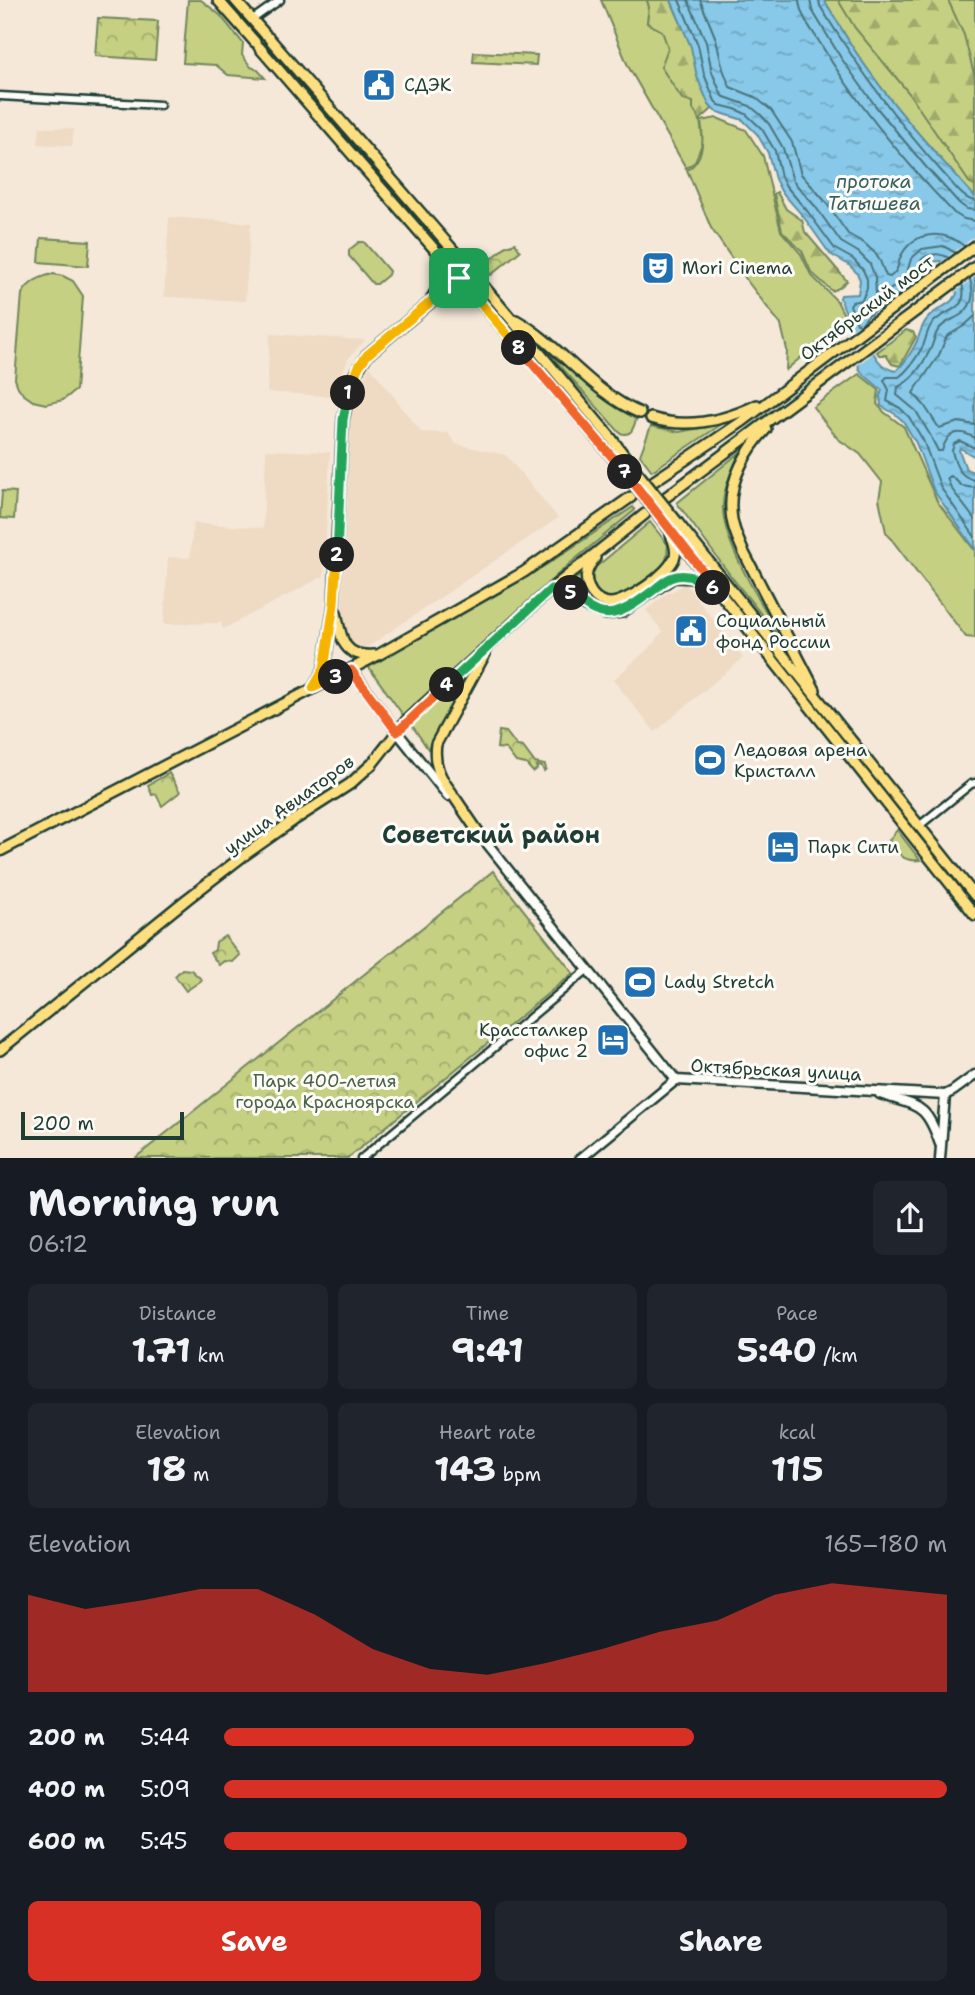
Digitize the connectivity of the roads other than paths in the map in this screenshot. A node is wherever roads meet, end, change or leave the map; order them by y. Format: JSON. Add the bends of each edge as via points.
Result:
{"nodes":[{"id":1,"x":218,"y":0,"type":"edge"},
{"id":2,"x":235,"y":0,"type":"edge"},
{"id":3,"x":280,"y":0,"type":"edge"},
{"id":4,"x":253,"y":19,"type":"junction"},
{"id":5,"x":0,"y":96,"type":"edge"},
{"id":6,"x":160,"y":105,"type":"dead end"},
{"id":7,"x":975,"y":247,"type":"edge"},
{"id":8,"x":436,"y":251,"type":"junction"},
{"id":9,"x":975,"y":267,"type":"edge"},
{"id":10,"x":469,"y":270,"type":"junction"},
{"id":11,"x":459,"y":278,"type":"junction"},
{"id":12,"x":478,"y":301,"type":"junction"},
{"id":13,"x":430,"y":302,"type":"junction"},
{"id":14,"x":509,"y":316,"type":"junction"},
{"id":15,"x":777,"y":395,"type":"junction"},
{"id":16,"x":787,"y":408,"type":"junction"},
{"id":17,"x":640,"y":413,"type":"dead end"},
{"id":18,"x":652,"y":418,"type":"dead end"},
{"id":19,"x":628,"y":469,"type":"junction"},
{"id":20,"x":654,"y":481,"type":"dead end"},
{"id":21,"x":631,"y":497,"type":"dead end"},
{"id":22,"x":667,"y":497,"type":"dead end"},
{"id":23,"x":645,"y":514,"type":"dead end"},
{"id":24,"x":674,"y":527,"type":"junction"},
{"id":25,"x":605,"y":545,"type":"junction"},
{"id":26,"x":551,"y":589,"type":"junction"},
{"id":27,"x":720,"y":593,"type":"junction"},
{"id":28,"x":334,"y":604,"type":"junction"},
{"id":29,"x":492,"y":643,"type":"junction"},
{"id":30,"x":378,"y":655,"type":"junction"},
{"id":31,"x":351,"y":670,"type":"junction"},
{"id":32,"x":313,"y":688,"type":"junction"},
{"id":33,"x":821,"y":703,"type":"junction"},
{"id":34,"x":397,"y":732,"type":"junction"},
{"id":35,"x":975,"y":783,"type":"edge"},
{"id":36,"x":452,"y":797,"type":"junction"},
{"id":37,"x":919,"y":826,"type":"junction"},
{"id":38,"x":481,"y":836,"type":"joint"},
{"id":39,"x":0,"y":851,"type":"edge"},
{"id":40,"x":975,"y":896,"type":"edge"},
{"id":41,"x":975,"y":915,"type":"edge"},
{"id":42,"x":587,"y":970,"type":"junction"},
{"id":43,"x":0,"y":1050,"type":"edge"},
{"id":44,"x":975,"y":1075,"type":"edge"},
{"id":45,"x":676,"y":1080,"type":"junction"},
{"id":46,"x":873,"y":1091,"type":"junction"},
{"id":47,"x":945,"y":1095,"type":"junction"},
{"id":48,"x":940,"y":1144,"type":"junction"},
{"id":49,"x":361,"y":1158,"type":"edge"},
{"id":50,"x":580,"y":1158,"type":"edge"},
{"id":51,"x":940,"y":1158,"type":"edge"}],
"edges":[{"from":1,"to":8,"type":"main road"},
{"from":2,"to":4,"type":"main road"},
{"from":3,"to":4,"type":"street"},
{"from":4,"to":10,"type":"main road"},
{"from":5,"to":6,"type":"street"},
{"from":7,"to":15,"type":"main road","name":"Октябрьский мост"},
{"from":8,"to":11,"type":"main road"},
{"from":8,"to":13,"type":"main road","via":[[443,272]]},
{"from":9,"to":16,"type":"main road","name":"Октябрьский мост"},
{"from":10,"to":11,"type":"main road"},
{"from":10,"to":14,"type":"main road"},
{"from":11,"to":12,"type":"main road"},
{"from":11,"to":13,"type":"main road"},
{"from":12,"to":13,"type":"main road","via":[[457,296]]},
{"from":12,"to":19,"type":"main road"},
{"from":13,"to":28,"type":"main road","via":[[367,355],[349,387],[343,420]]},
{"from":14,"to":17,"type":"main road","via":[[534,330],[615,400]]},
{"from":14,"to":19,"type":"main road","via":[[611,438]]},
{"from":15,"to":18,"type":"main road","via":[[723,418],[677,424]]},
{"from":15,"to":20,"type":"main road"},
{"from":16,"to":22,"type":"main road"},
{"from":16,"to":33,"type":"main road","via":[[746,456],[730,507],[743,551]]},
{"from":19,"to":24,"type":"main road","bridge":true},
{"from":21,"to":30,"type":"main road","via":[[524,572]]},
{"from":23,"to":25,"type":"main road","name":"улица Авиаторов"},
{"from":24,"to":25,"type":"main road","via":[[675,556],[670,567],[620,602],[605,603],[594,596],[586,578],[589,565]]},
{"from":24,"to":27,"type":"main road"},
{"from":24,"to":33,"type":"main road"},
{"from":25,"to":26,"type":"main road","name":"улица Авиаторов"},
{"from":26,"to":27,"type":"main road","via":[[566,590],[585,606],[606,614],[622,612],[674,576],[698,578]]},
{"from":26,"to":29,"type":"main road","name":"улица Авиаторов"},
{"from":27,"to":41,"type":"main road"},
{"from":28,"to":30,"type":"main road","via":[[343,644],[364,656]]},
{"from":28,"to":32,"type":"main road","via":[[324,669]]},
{"from":29,"to":34,"type":"main road","name":"улица Авиаторов"},
{"from":29,"to":36,"type":"main road","via":[[436,744],[437,767]]},
{"from":30,"to":31,"type":"main road"},
{"from":31,"to":32,"type":"main road"},
{"from":31,"to":34,"type":"street"},
{"from":32,"to":39,"type":"main road"},
{"from":33,"to":37,"type":"main road"},
{"from":34,"to":36,"type":"street"},
{"from":34,"to":43,"type":"main road","name":"улица Авиаторов","via":[[350,784],[234,863]]},
{"from":35,"to":37,"type":"street"},
{"from":36,"to":38,"type":"main road"},
{"from":37,"to":40,"type":"main road"},
{"from":38,"to":42,"type":"street","name":"Октябрьская улица"},
{"from":42,"to":45,"type":"street","name":"Октябрьская улица"},
{"from":42,"to":49,"type":"street"},
{"from":44,"to":47,"type":"street"},
{"from":45,"to":46,"type":"street","name":"Октябрьская улица"},
{"from":45,"to":50,"type":"street"},
{"from":46,"to":47,"type":"street","name":"Октябрьская улица"},
{"from":46,"to":48,"type":"street","via":[[920,1108],[933,1124]]},
{"from":47,"to":48,"type":"street"},
{"from":48,"to":51,"type":"street"}]}
